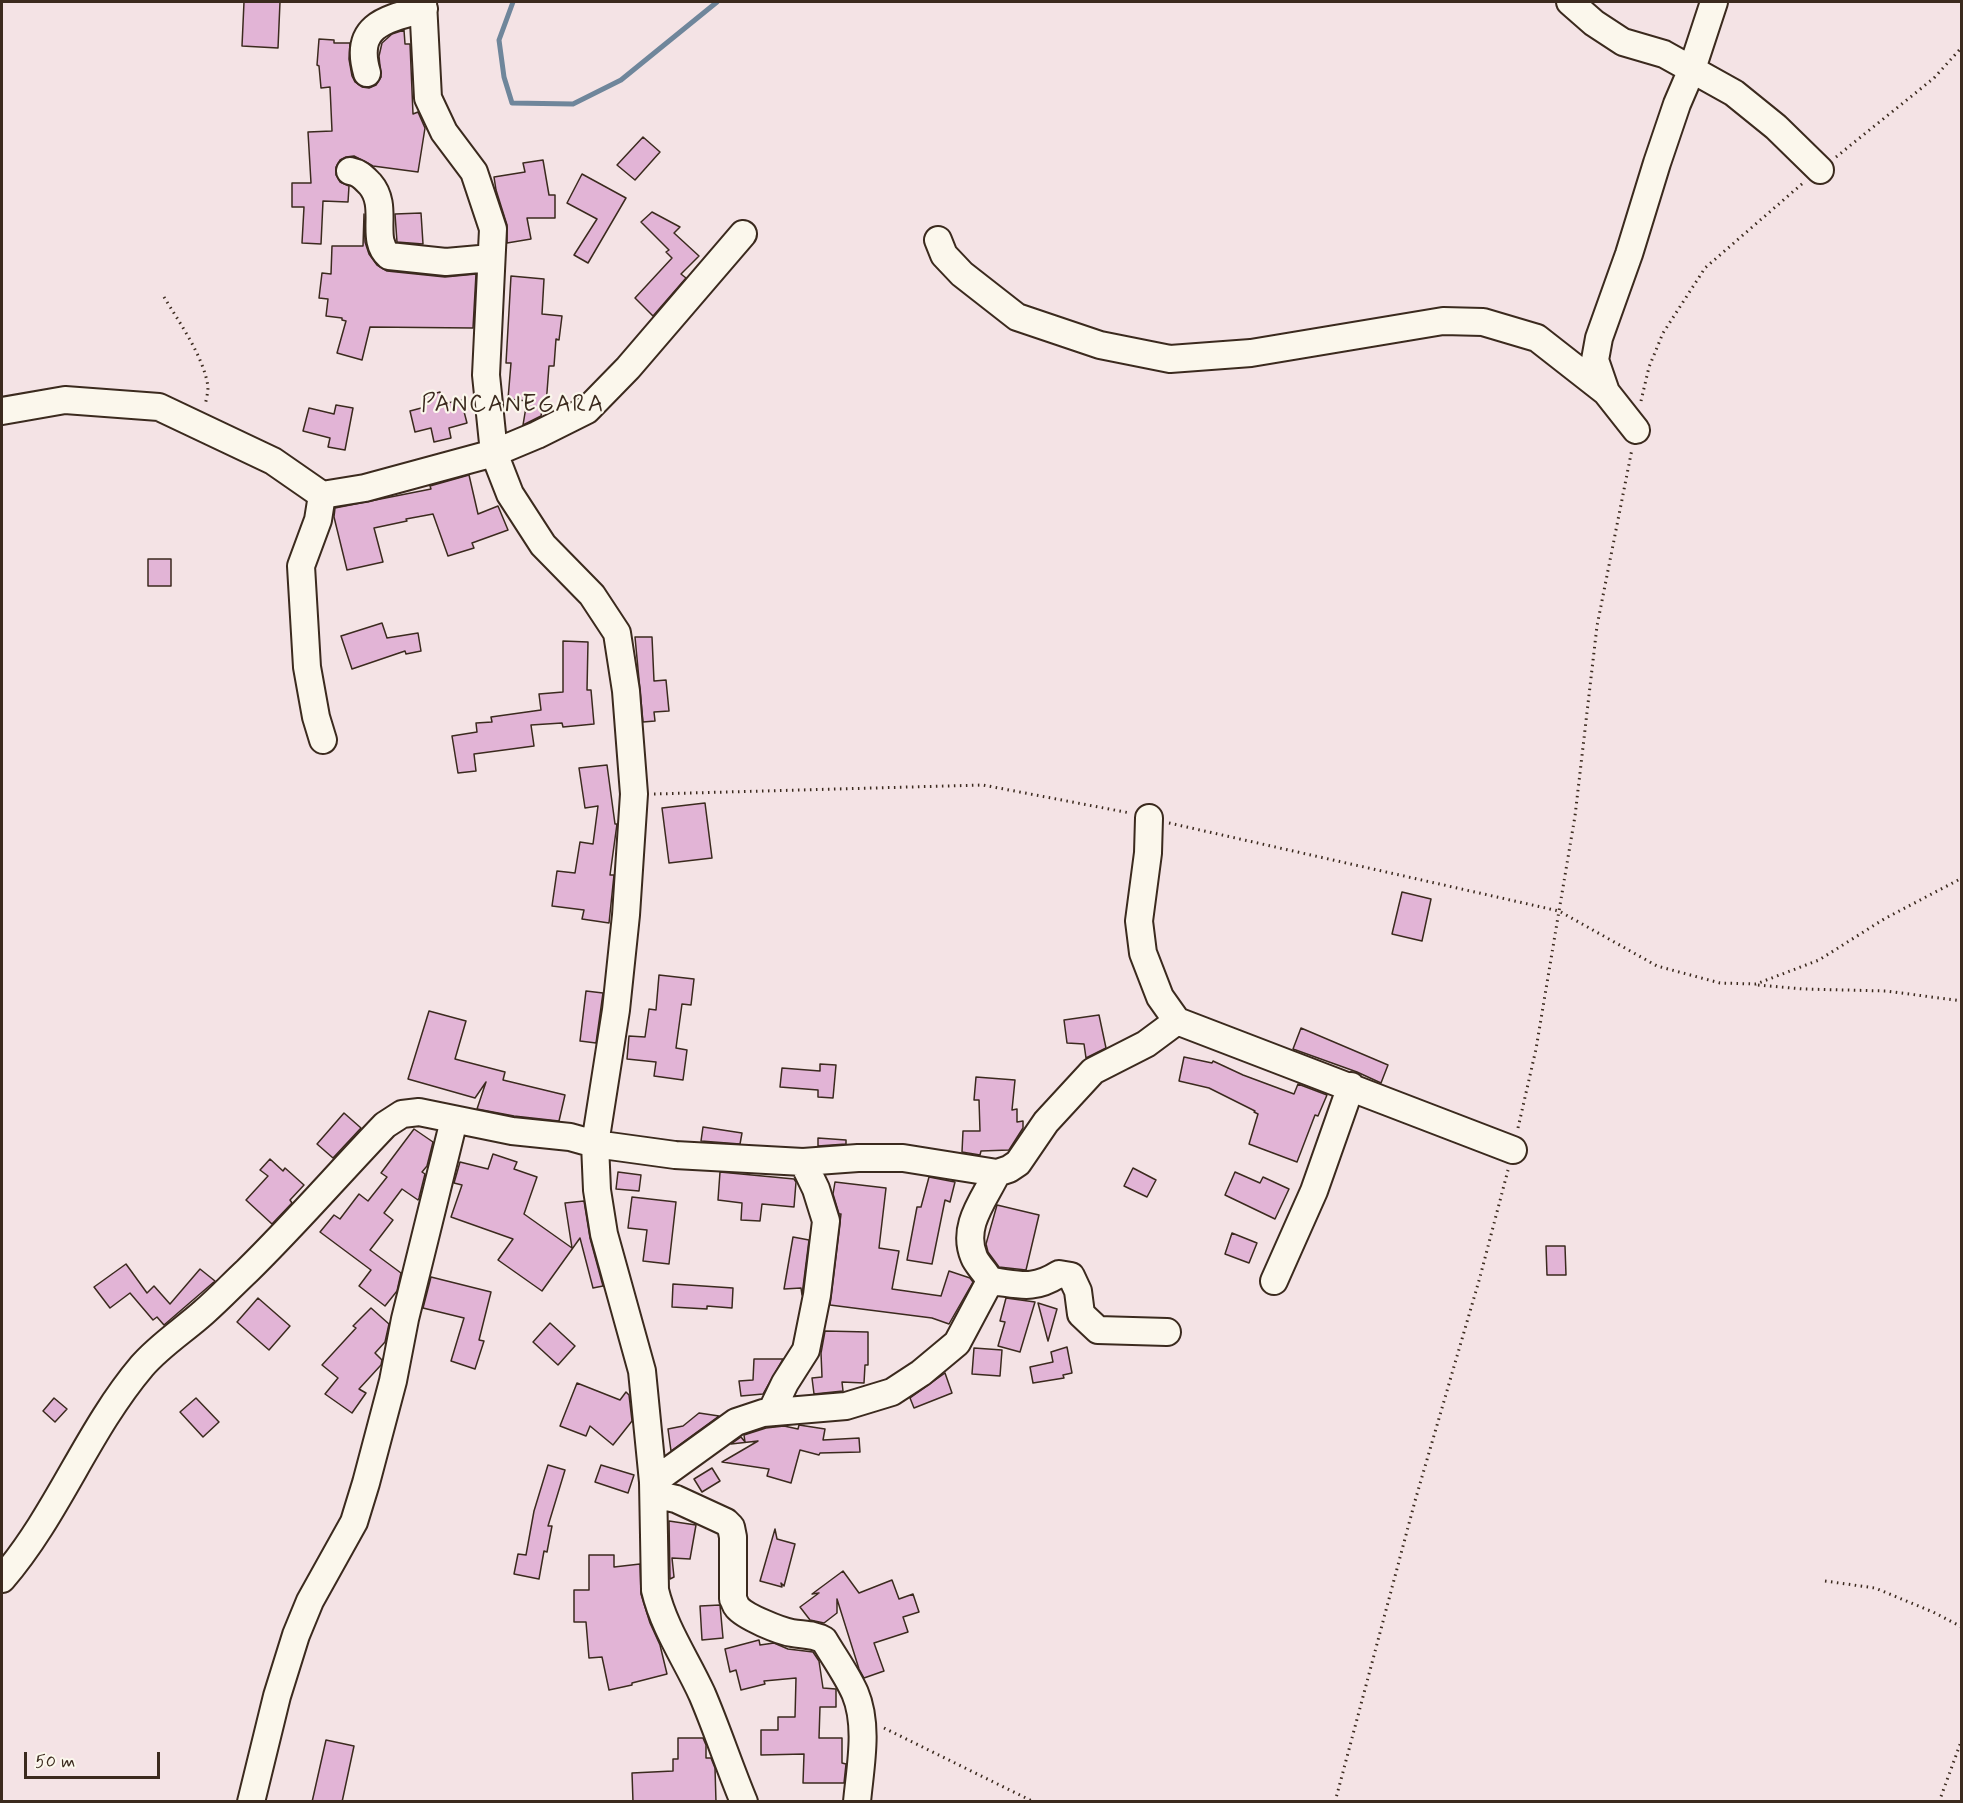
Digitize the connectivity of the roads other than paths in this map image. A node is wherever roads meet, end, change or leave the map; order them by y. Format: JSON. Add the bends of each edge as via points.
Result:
{"nodes":[{"id":1,"x":1570,"y":2,"type":"edge"},
{"id":2,"x":1714,"y":2,"type":"edge"},
{"id":3,"x":424,"y":5,"type":"edge"},
{"id":4,"x":1692,"y":69,"type":"junction"},
{"id":5,"x":367,"y":73,"type":"dead end"},
{"id":6,"x":1820,"y":170,"type":"road end"},
{"id":7,"x":350,"y":171,"type":"dead end"},
{"id":8,"x":743,"y":234,"type":"dead end"},
{"id":9,"x":938,"y":240,"type":"dead end"},
{"id":10,"x":491,"y":258,"type":"junction"},
{"id":11,"x":1606,"y":392,"type":"junction"},
{"id":12,"x":2,"y":411,"type":"edge"},
{"id":13,"x":1636,"y":430,"type":"road end"},
{"id":14,"x":494,"y":453,"type":"junction"},
{"id":15,"x":322,"y":495,"type":"junction"},
{"id":16,"x":323,"y":740,"type":"dead end"},
{"id":17,"x":1149,"y":818,"type":"road end"},
{"id":18,"x":1178,"y":1021,"type":"junction"},
{"id":19,"x":1351,"y":1086,"type":"junction"},
{"id":20,"x":454,"y":1120,"type":"junction"},
{"id":21,"x":595,"y":1144,"type":"junction"},
{"id":22,"x":1513,"y":1150,"type":"road end"},
{"id":23,"x":803,"y":1162,"type":"junction"},
{"id":24,"x":997,"y":1173,"type":"junction"},
{"id":25,"x":990,"y":1281,"type":"junction"},
{"id":26,"x":1274,"y":1281,"type":"dead end"},
{"id":27,"x":1167,"y":1332,"type":"dead end"},
{"id":28,"x":771,"y":1412,"type":"junction"},
{"id":29,"x":654,"y":1488,"type":"junction"},
{"id":30,"x":2,"y":1579,"type":"edge"},
{"id":31,"x":251,"y":1802,"type":"edge"},
{"id":32,"x":744,"y":1802,"type":"edge"},
{"id":33,"x":857,"y":1802,"type":"edge"}],
"edges":[{"from":1,"to":4,"type":"street","via":[[1623,42],[1664,54]]},
{"from":2,"to":4,"type":"street"},
{"from":3,"to":5,"type":"street","via":[[375,26],[363,49]]},
{"from":3,"to":10,"type":"street","via":[[428,98],[444,132],[474,172],[493,228]]},
{"from":4,"to":6,"type":"street","via":[[1734,93]]},
{"from":4,"to":11,"type":"street","via":[[1599,338],[1595,360]]},
{"from":7,"to":10,"type":"street","via":[[360,173],[376,191],[380,241],[389,256],[446,261]]},
{"from":8,"to":14,"type":"street","via":[[587,410]]},
{"from":9,"to":11,"type":"street","via":[[944,255],[962,274],[1017,317],[1100,345],[1170,359],[1251,353],[1443,321],[1483,322],[1537,338]]},
{"from":10,"to":14,"type":"street","via":[[486,375]]},
{"from":11,"to":13,"type":"street"},
{"from":12,"to":15,"type":"street","via":[[65,400],[159,407],[273,461]]},
{"from":14,"to":15,"type":"street","via":[[365,488]]},
{"from":14,"to":21,"type":"street","via":[[510,494],[543,545],[592,595],[617,633],[626,691],[634,795],[626,915]]},
{"from":15,"to":16,"type":"street","via":[[318,520],[301,566],[307,667]]},
{"from":17,"to":18,"type":"street","via":[[1139,921],[1143,953],[1160,997]]},
{"from":18,"to":19,"type":"street"},
{"from":18,"to":24,"type":"street","via":[[1146,1044],[1093,1071],[1046,1122],[1018,1163]]},
{"from":19,"to":22,"type":"street"},
{"from":19,"to":26,"type":"street","via":[[1314,1191]]},
{"from":20,"to":21,"type":"street"},
{"from":20,"to":30,"type":"street","via":[[419,1112],[402,1114],[385,1125],[265,1253],[143,1365],[29,1544]]},
{"from":20,"to":31,"type":"street","via":[[366,1483],[354,1522],[310,1601],[296,1635]]},
{"from":21,"to":23,"type":"street","via":[[675,1155]]},
{"from":21,"to":29,"type":"street","via":[[604,1234],[642,1371]]},
{"from":23,"to":24,"type":"street","via":[[903,1158]]},
{"from":23,"to":28,"type":"street","via":[[826,1221],[817,1295],[806,1350]]},
{"from":24,"to":25,"type":"street","via":[[972,1217],[970,1243],[974,1259]]},
{"from":25,"to":27,"type":"street","via":[[1030,1286],[1059,1274],[1071,1276],[1081,1314],[1098,1330]]},
{"from":25,"to":28,"type":"street","via":[[957,1342],[892,1392],[846,1406]]},
{"from":28,"to":29,"type":"street","via":[[736,1422]]},
{"from":29,"to":32,"type":"street","via":[[655,1590],[659,1607],[702,1694]]},
{"from":29,"to":33,"type":"street","via":[[731,1527],[733,1599],[738,1608],[780,1630],[824,1640],[855,1694],[861,1717]]}]}
